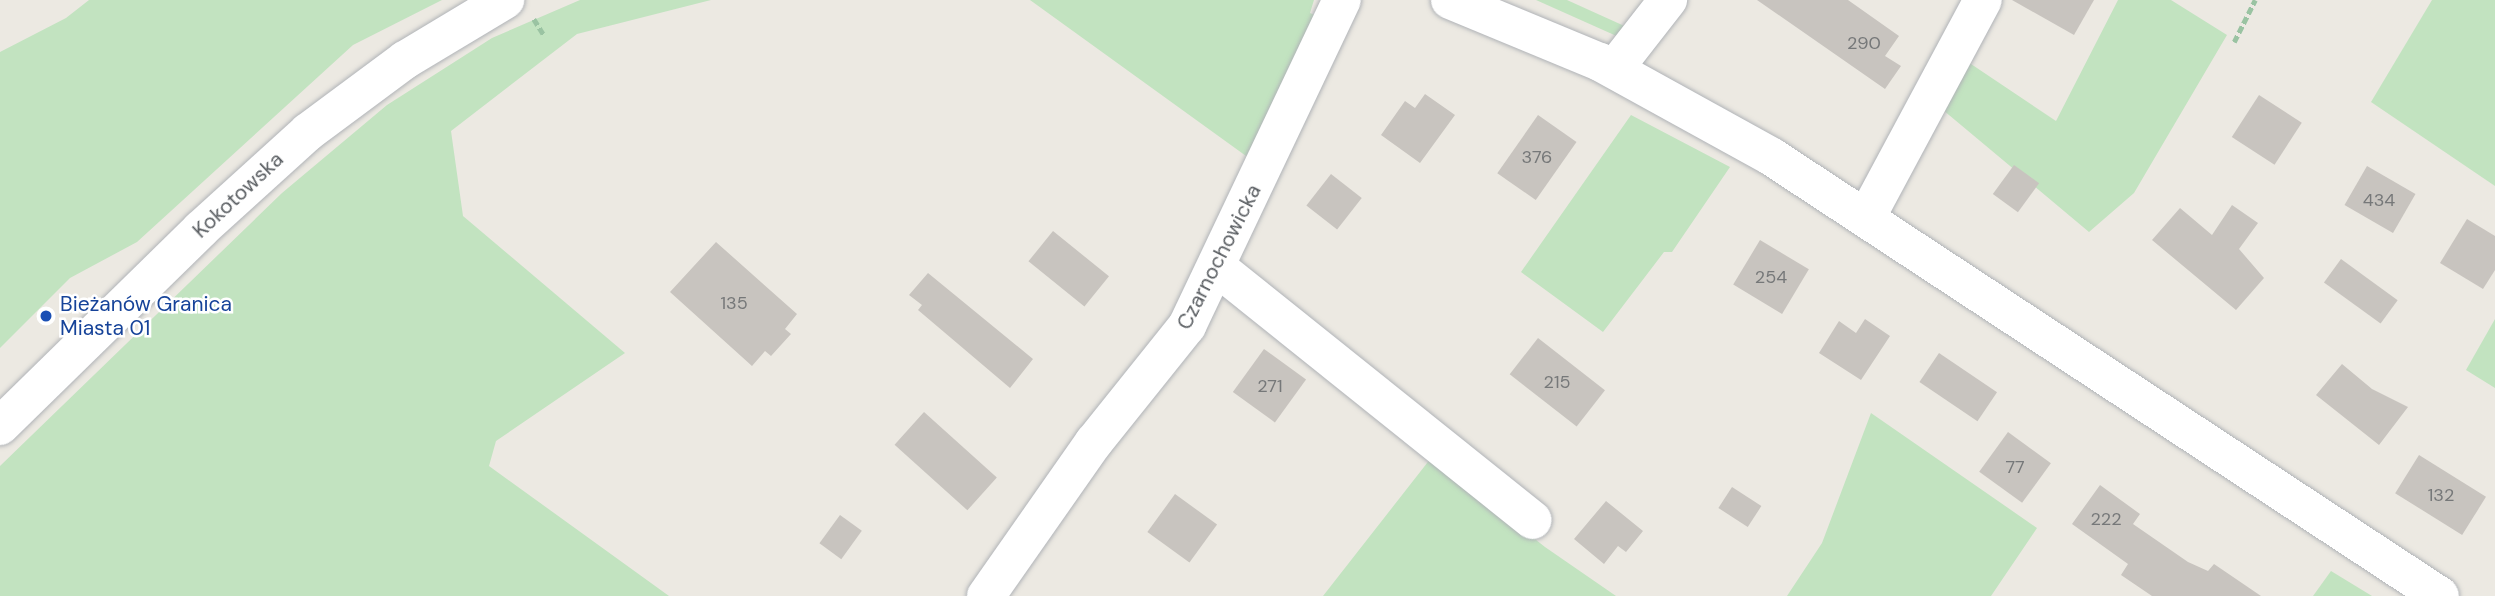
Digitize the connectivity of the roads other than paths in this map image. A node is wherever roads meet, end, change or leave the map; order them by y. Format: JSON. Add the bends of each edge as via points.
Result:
{"nodes":[{"id":1,"x":505,"y":0,"type":"edge"},
{"id":2,"x":1342,"y":0,"type":"edge"},
{"id":3,"x":1450,"y":0,"type":"edge"},
{"id":4,"x":1668,"y":0,"type":"edge"},
{"id":5,"x":1983,"y":0,"type":"edge"},
{"id":6,"x":1614,"y":69,"type":"junction"},
{"id":7,"x":1866,"y":218,"type":"junction"},
{"id":8,"x":1218,"y":268,"type":"junction"},
{"id":9,"x":0,"y":426,"type":"edge"},
{"id":10,"x":1532,"y":520,"type":"dead end"},
{"id":11,"x":986,"y":596,"type":"edge"},
{"id":12,"x":2440,"y":596,"type":"edge"}],
"edges":[{"from":1,"to":9,"type":"street","name":"Kokotowska","via":[[405,60],[308,132],[201,229]]},
{"from":2,"to":8,"type":"street","name":"Czarnochowicka"},
{"from":3,"to":6,"type":"street","via":[[1541,34]]},
{"from":4,"to":6,"type":"street"},
{"from":5,"to":7,"type":"street"},
{"from":6,"to":7,"type":"street","via":[[1761,151]]},
{"from":7,"to":12,"type":"street","via":[[2132,398]]},
{"from":8,"to":10,"type":"street"},
{"from":8,"to":11,"type":"street","name":"Czarnochowicka","via":[[1186,326],[1094,442]]}]}
